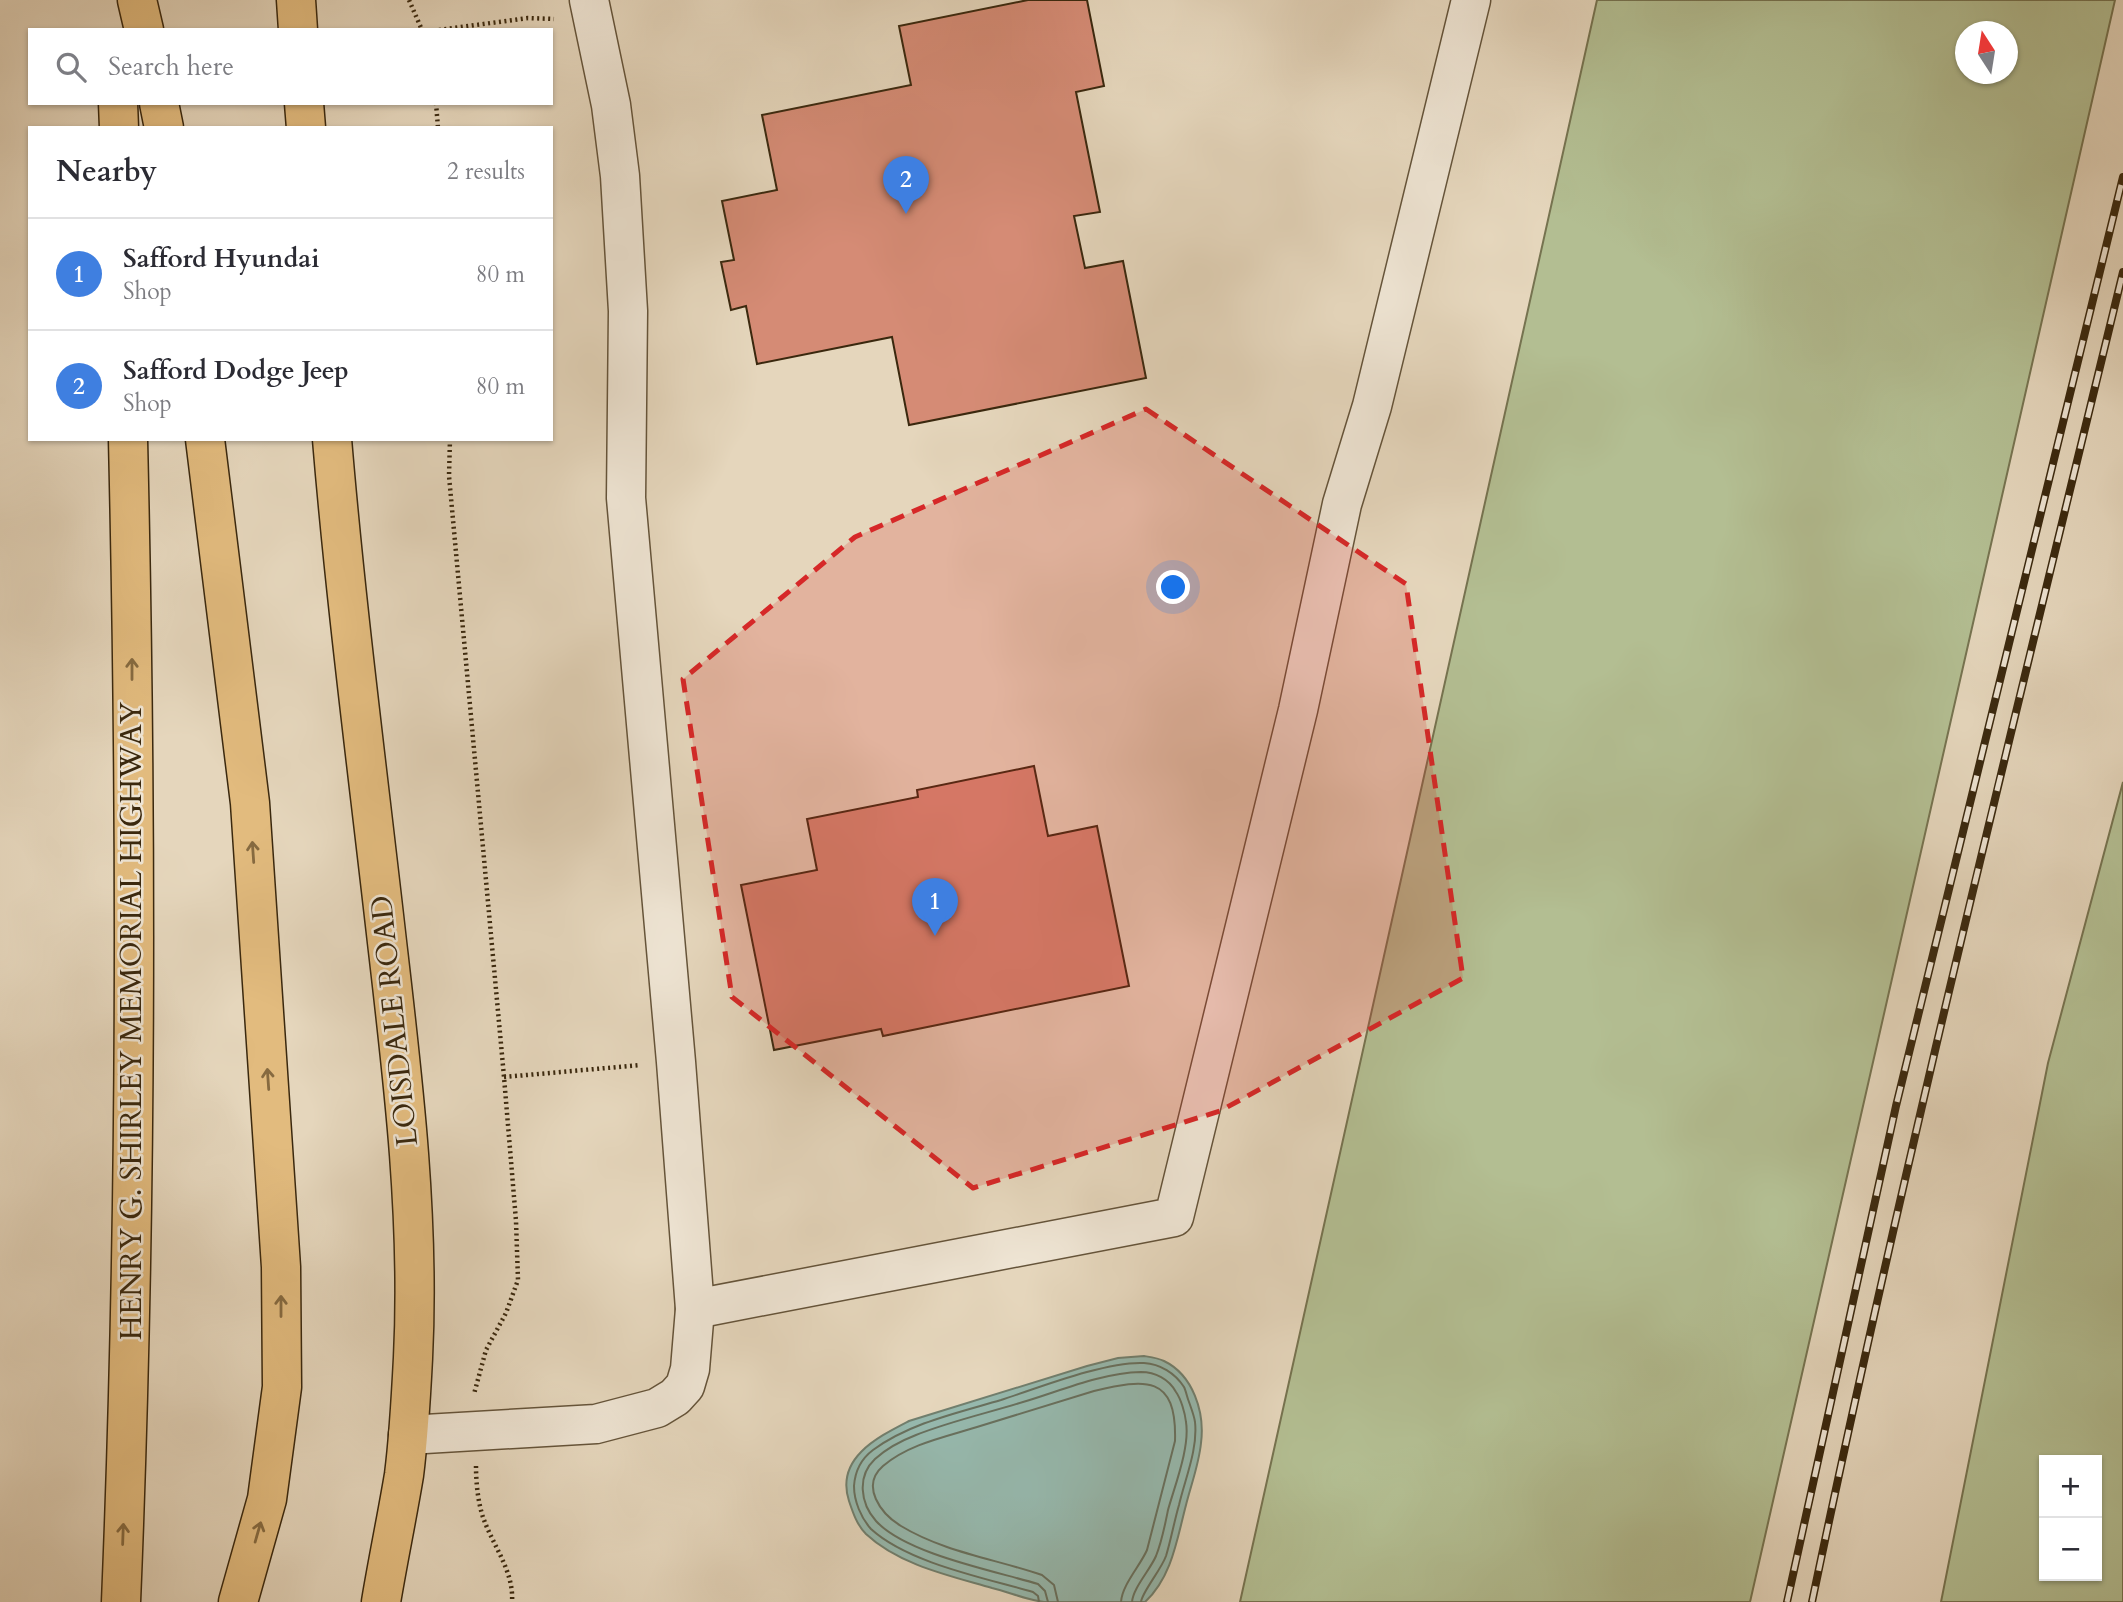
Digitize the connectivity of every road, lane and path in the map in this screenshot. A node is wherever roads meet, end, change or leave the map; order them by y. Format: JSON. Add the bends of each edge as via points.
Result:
{"nodes":[{"id":1,"x":114,"y":0,"type":"edge"},
{"id":2,"x":137,"y":0,"type":"edge"},
{"id":3,"x":296,"y":0,"type":"edge"},
{"id":4,"x":409,"y":0,"type":"edge"},
{"id":5,"x":589,"y":0,"type":"edge"},
{"id":6,"x":1471,"y":0,"type":"edge"},
{"id":7,"x":115,"y":28,"type":"edge"},
{"id":8,"x":144,"y":28,"type":"edge"},
{"id":9,"x":298,"y":28,"type":"edge"},
{"id":10,"x":421,"y":28,"type":"edge"},
{"id":11,"x":118,"y":105,"type":"edge"},
{"id":12,"x":159,"y":105,"type":"edge"},
{"id":13,"x":304,"y":105,"type":"edge"},
{"id":14,"x":436,"y":105,"type":"edge"},
{"id":15,"x":119,"y":126,"type":"edge"},
{"id":16,"x":164,"y":126,"type":"edge"},
{"id":17,"x":306,"y":126,"type":"edge"},
{"id":18,"x":438,"y":126,"type":"edge"},
{"id":19,"x":128,"y":441,"type":"edge"},
{"id":20,"x":205,"y":441,"type":"edge"},
{"id":21,"x":332,"y":441,"type":"edge"},
{"id":22,"x":450,"y":441,"type":"edge"},
{"id":23,"x":676,"y":1062,"type":"junction"},
{"id":24,"x":504,"y":1077,"type":"junction"},
{"id":25,"x":695,"y":1309,"type":"junction"},
{"id":26,"x":475,"y":1430,"type":"junction"},
{"id":27,"x":408,"y":1435,"type":"junction"},
{"id":28,"x":239,"y":1600,"type":"edge"},
{"id":29,"x":121,"y":1602,"type":"edge"},
{"id":30,"x":381,"y":1602,"type":"edge"},
{"id":31,"x":512,"y":1602,"type":"edge"}],
"edges":[{"from":1,"to":7,"type":"main road"},
{"from":2,"to":8,"type":"main road"},
{"from":3,"to":9,"type":"main road"},
{"from":4,"to":10,"type":"path"},
{"from":5,"to":23,"type":"lane","via":[[620,176],[628,311],[626,498]]},
{"from":6,"to":25,"type":"lane","via":[[1372,406],[1342,504],[1298,710],[1174,1217]]},
{"from":11,"to":15,"type":"main road"},
{"from":12,"to":16,"type":"main road"},
{"from":13,"to":17,"type":"main road"},
{"from":14,"to":18,"type":"path"},
{"from":29,"to":19,"type":"main road","name":"HENRY G. SHIRLEY MEMORIAL HIGHWAY","one_way":true,"via":[[134,1038]]},
{"from":28,"to":20,"type":"main road","one_way":true,"via":[[267,1499],[282,1387],[281,1266],[250,803]]},
{"from":21,"to":27,"type":"main road","name":"LOISDALE ROAD","via":[[406,1125],[415,1253]]},
{"from":22,"to":24,"type":"path","via":[[449,475]]},
{"from":23,"to":24,"type":"path"},
{"from":23,"to":25,"type":"lane"},
{"from":24,"to":26,"type":"path","via":[[518,1280],[486,1350],[474,1393]]},
{"from":25,"to":26,"type":"lane","via":[[691,1369],[685,1386],[657,1408],[596,1424]]},
{"from":26,"to":27,"type":"lane"},
{"from":26,"to":31,"type":"path","via":[[483,1518],[513,1589]]},
{"from":27,"to":30,"type":"main road","name":"LOISDALE ROAD"}]}
